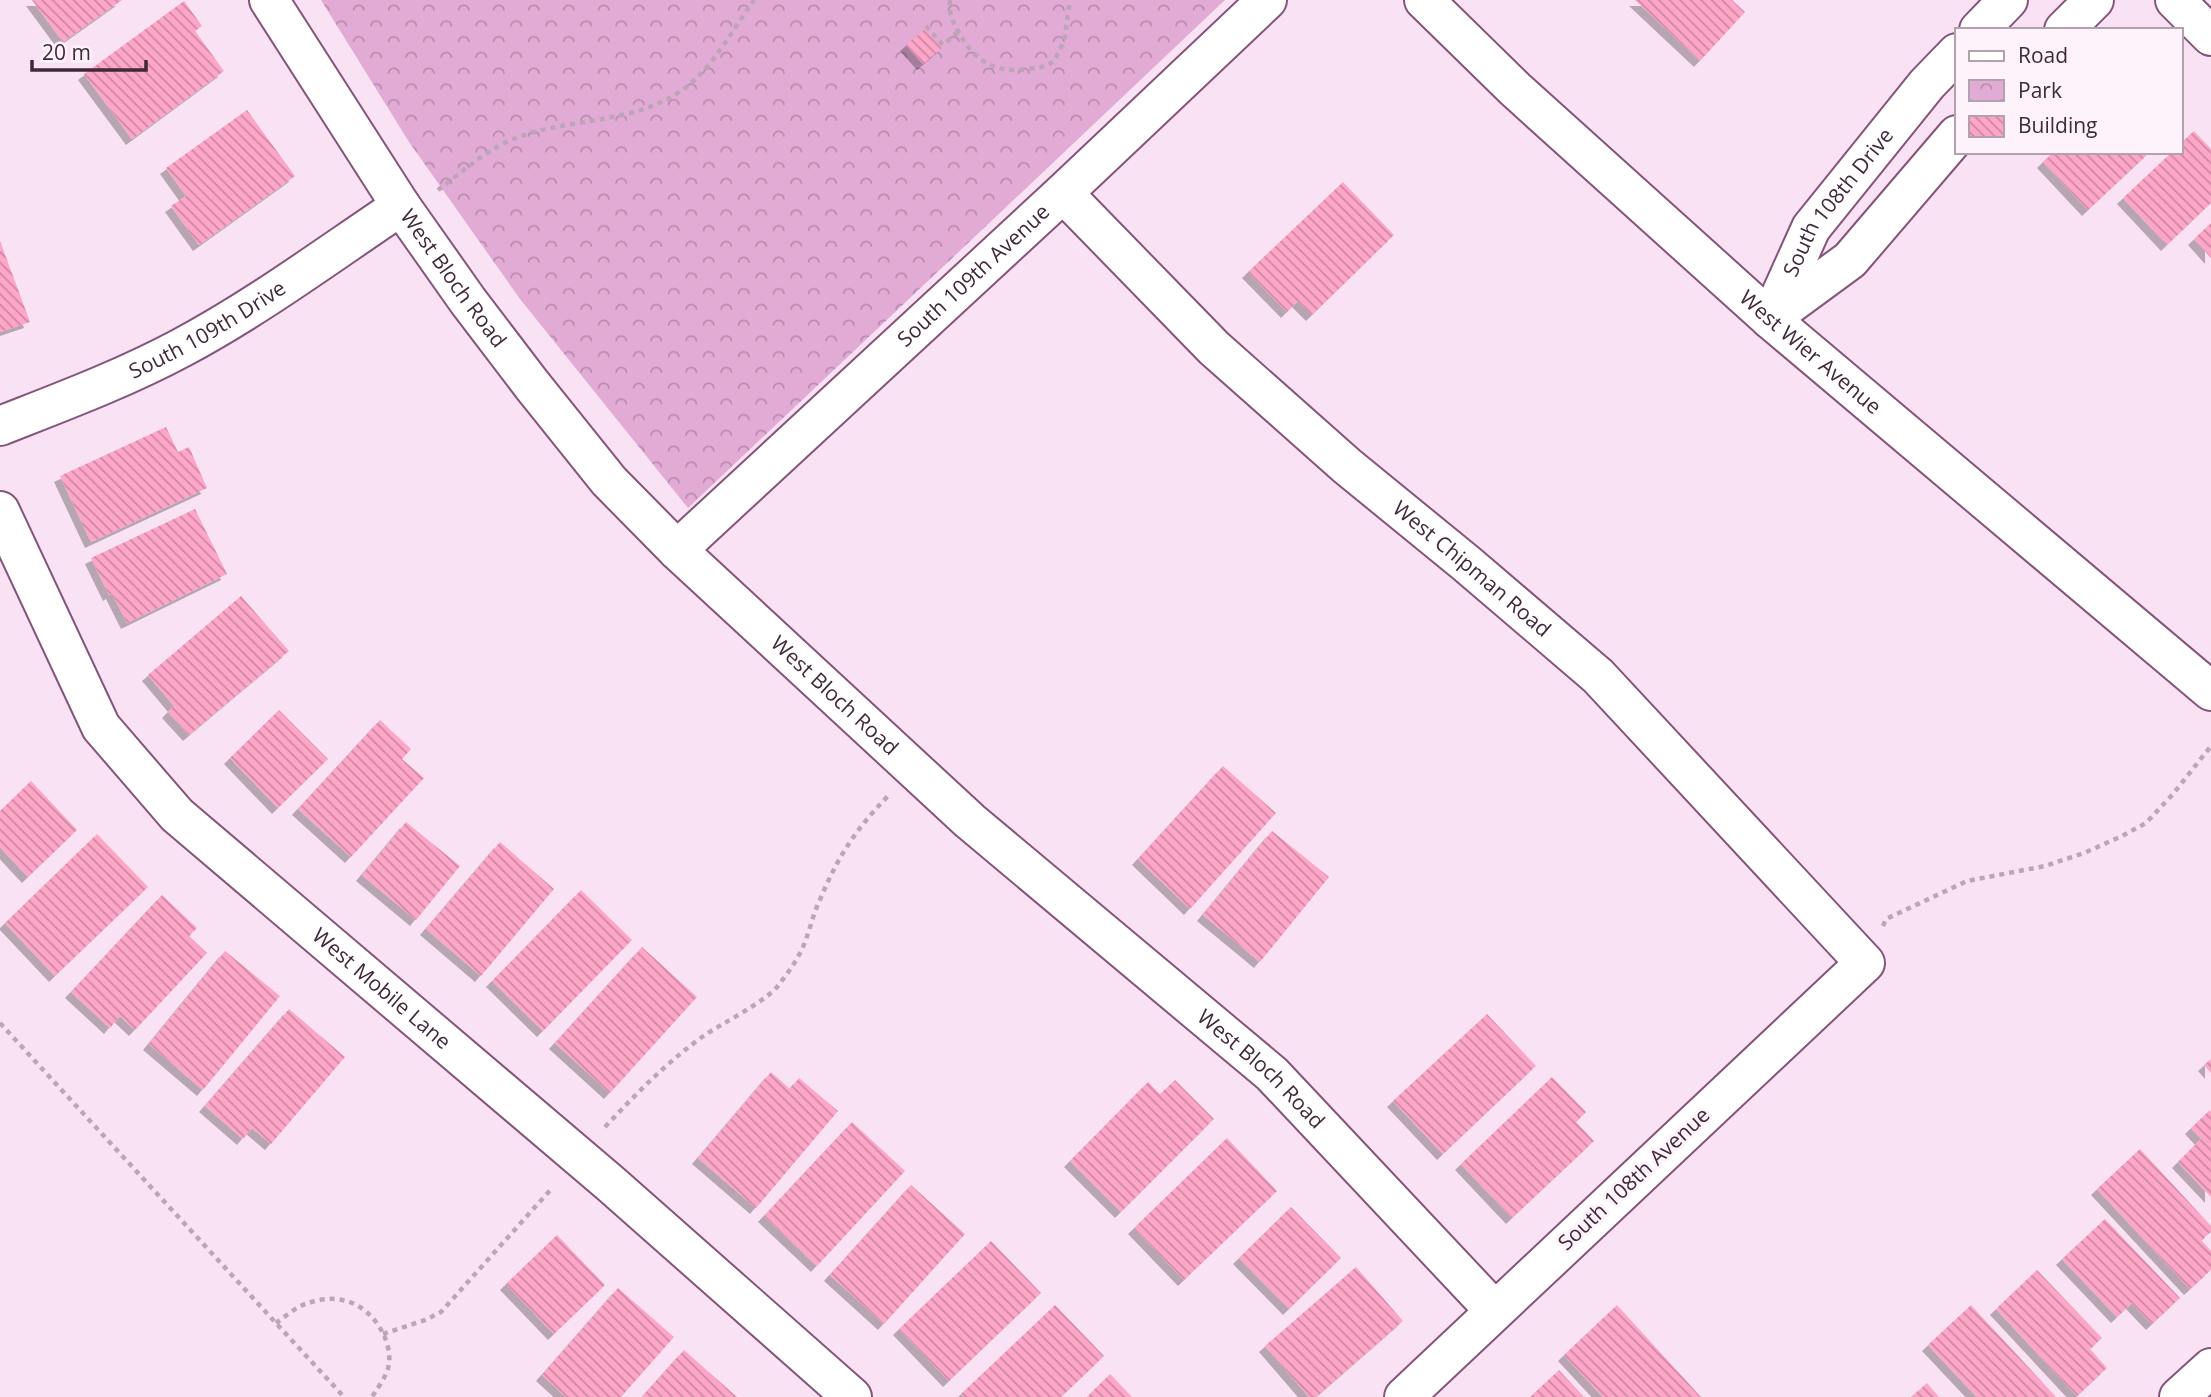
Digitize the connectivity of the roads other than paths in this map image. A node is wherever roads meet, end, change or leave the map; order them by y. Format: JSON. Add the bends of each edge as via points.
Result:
{"nodes":[{"id":1,"x":269,"y":0,"type":"edge"},
{"id":2,"x":1267,"y":0,"type":"edge"},
{"id":3,"x":1424,"y":0,"type":"edge"},
{"id":4,"x":2008,"y":0,"type":"edge"},
{"id":5,"x":2094,"y":0,"type":"edge"},
{"id":6,"x":2175,"y":0,"type":"edge"},
{"id":7,"x":1981,"y":28,"type":"edge"},
{"id":8,"x":2066,"y":28,"type":"edge"},
{"id":9,"x":2211,"y":36,"type":"edge"},
{"id":10,"x":1955,"y":55,"type":"edge"},
{"id":11,"x":1955,"y":137,"type":"edge"},
{"id":12,"x":1063,"y":193,"type":"junction"},
{"id":13,"x":418,"y":199,"type":"junction"},
{"id":14,"x":1770,"y":319,"type":"junction"},
{"id":15,"x":0,"y":426,"type":"edge"},
{"id":16,"x":0,"y":511,"type":"edge"},
{"id":17,"x":677,"y":550,"type":"junction"},
{"id":18,"x":2211,"y":691,"type":"edge"},
{"id":19,"x":1865,"y":963,"type":"joint"},
{"id":20,"x":1494,"y":1310,"type":"junction"},
{"id":21,"x":2211,"y":1368,"type":"edge"},
{"id":22,"x":852,"y":1397,"type":"edge"},
{"id":23,"x":1404,"y":1397,"type":"edge"},
{"id":24,"x":2179,"y":1397,"type":"edge"}],
"edges":[{"from":1,"to":13,"type":"street","name":"West Bloch Road"},
{"from":2,"to":12,"type":"street","name":"South 109th Avenue"},
{"from":3,"to":14,"type":"street","name":"West Wier Avenue","via":[[1514,89]]},
{"from":4,"to":7,"type":"street"},
{"from":5,"to":8,"type":"street"},
{"from":6,"to":9,"type":"street"},
{"from":10,"to":14,"type":"street","name":"South 108th Drive","via":[[1811,228]]},
{"from":11,"to":14,"type":"street","name":"South 108th Drive","via":[[1850,260]]},
{"from":12,"to":17,"type":"street","name":"South 109th Avenue"},
{"from":12,"to":19,"type":"street","name":"West Chipman Road","via":[[1213,348],[1598,676]]},
{"from":13,"to":15,"type":"street","name":"South 109th Drive","via":[[182,348],[107,384]]},
{"from":13,"to":17,"type":"street","name":"West Bloch Road","via":[[468,301],[609,481]]},
{"from":14,"to":18,"type":"street","name":"West Wier Avenue"},
{"from":16,"to":22,"type":"street","name":"West Mobile Lane","via":[[101,727],[177,815],[578,1156]]},
{"from":17,"to":20,"type":"street","name":"West Bloch Road","via":[[970,821],[1272,1074]]},
{"from":19,"to":20,"type":"street","name":"South 108th Avenue"},
{"from":20,"to":23,"type":"street","name":"South 108th Avenue"},
{"from":21,"to":24,"type":"street"}]}
